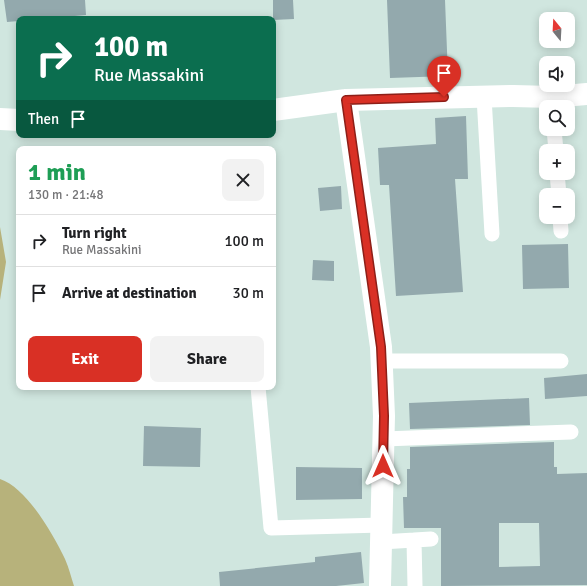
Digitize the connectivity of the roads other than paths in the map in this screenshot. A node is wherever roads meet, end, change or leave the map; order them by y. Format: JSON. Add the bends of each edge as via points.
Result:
{"nodes":[{"id":1,"x":587,"y":94,"type":"edge"},
{"id":2,"x":484,"y":97,"type":"junction"},
{"id":3,"x":346,"y":100,"type":"junction"},
{"id":4,"x":561,"y":100,"type":"edge"},
{"id":5,"x":539,"y":101,"type":"edge"},
{"id":6,"x":276,"y":110,"type":"edge"},
{"id":7,"x":0,"y":119,"type":"edge"},
{"id":8,"x":16,"y":120,"type":"edge"},
{"id":9,"x":492,"y":234,"type":"dead end"},
{"id":10,"x":381,"y":361,"type":"junction"},
{"id":11,"x":561,"y":361,"type":"dead end"},
{"id":12,"x":258,"y":390,"type":"edge"},
{"id":13,"x":571,"y":432,"type":"dead end"},
{"id":14,"x":384,"y":439,"type":"junction"},
{"id":15,"x":382,"y":533,"type":"junction"},
{"id":16,"x":431,"y":539,"type":"dead end"},
{"id":17,"x":414,"y":540,"type":"junction"},
{"id":18,"x":380,"y":586,"type":"edge"},
{"id":19,"x":415,"y":586,"type":"edge"}],
"edges":[{"from":1,"to":4,"type":"street"},
{"from":2,"to":3,"type":"street"},
{"from":2,"to":5,"type":"street"},
{"from":2,"to":9,"type":"lane"},
{"from":3,"to":6,"type":"street"},
{"from":3,"to":10,"type":"street"},
{"from":7,"to":8,"type":"street"},
{"from":10,"to":11,"type":"lane"},
{"from":10,"to":14,"type":"street"},
{"from":12,"to":15,"type":"lane","via":[[271,528]]},
{"from":13,"to":14,"type":"lane"},
{"from":14,"to":15,"type":"street"},
{"from":15,"to":17,"type":"lane"},
{"from":15,"to":18,"type":"street"},
{"from":16,"to":17,"type":"lane"},
{"from":17,"to":19,"type":"lane"}]}
